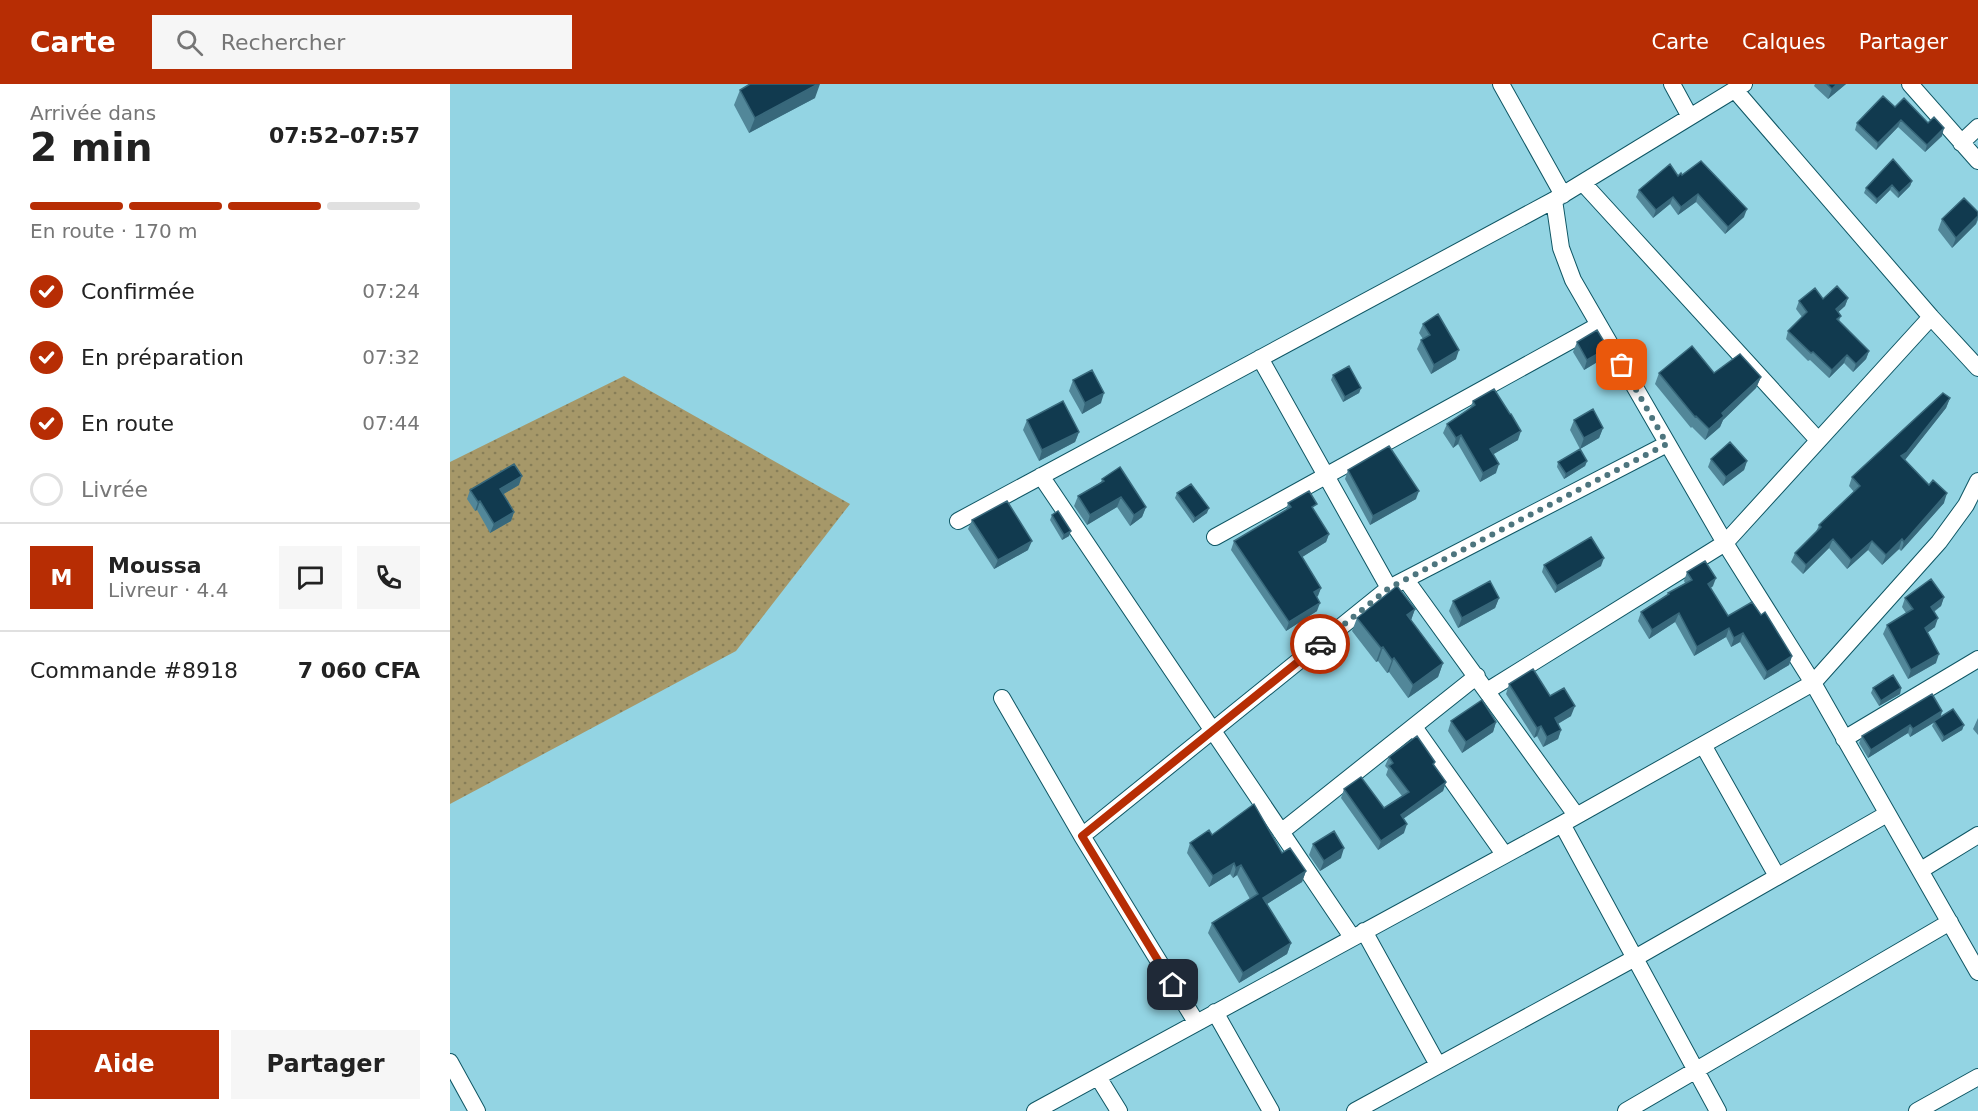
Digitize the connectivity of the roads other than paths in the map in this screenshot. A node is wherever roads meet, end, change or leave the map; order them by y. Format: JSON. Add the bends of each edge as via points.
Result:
{"nodes":[{"id":1,"x":1501,"y":84,"type":"edge"},
{"id":2,"x":1671,"y":84,"type":"edge"},
{"id":3,"x":1910,"y":84,"type":"edge"},
{"id":4,"x":1739,"y":87,"type":"edge"},
{"id":5,"x":1690,"y":117,"type":"junction"},
{"id":6,"x":1978,"y":127,"type":"edge"},
{"id":7,"x":1961,"y":143,"type":"junction"},
{"id":8,"x":1978,"y":161,"type":"edge"},
{"id":9,"x":1583,"y":183,"type":"junction"},
{"id":10,"x":1558,"y":198,"type":"junction"},
{"id":11,"x":1931,"y":317,"type":"junction"},
{"id":12,"x":1599,"y":326,"type":"junction"},
{"id":13,"x":1260,"y":358,"type":"junction"},
{"id":14,"x":1978,"y":368,"type":"edge"},
{"id":15,"x":1818,"y":441,"type":"junction"},
{"id":16,"x":1667,"y":444,"type":"junction"},
{"id":17,"x":1041,"y":476,"type":"junction"},
{"id":18,"x":1326,"y":476,"type":"junction"},
{"id":19,"x":1978,"y":481,"type":"edge"},
{"id":20,"x":958,"y":521,"type":"dead end"},
{"id":21,"x":1215,"y":537,"type":"dead end"},
{"id":22,"x":1725,"y":543,"type":"junction"},
{"id":23,"x":1406,"y":580,"type":"junction"},
{"id":24,"x":1389,"y":588,"type":"junction"},
{"id":25,"x":1978,"y":659,"type":"edge"},
{"id":26,"x":1477,"y":676,"type":"junction"},
{"id":27,"x":1813,"y":683,"type":"junction"},
{"id":28,"x":1487,"y":691,"type":"junction"},
{"id":29,"x":1002,"y":698,"type":"dead end"},
{"id":30,"x":1414,"y":727,"type":"junction"},
{"id":31,"x":1213,"y":731,"type":"junction"},
{"id":32,"x":1844,"y":739,"type":"junction"},
{"id":33,"x":1703,"y":745,"type":"junction"},
{"id":34,"x":1576,"y":814,"type":"junction"},
{"id":35,"x":1887,"y":814,"type":"junction"},
{"id":36,"x":1562,"y":824,"type":"junction"},
{"id":37,"x":1281,"y":832,"type":"junction"},
{"id":38,"x":1978,"y":834,"type":"edge"},
{"id":39,"x":1082,"y":836,"type":"junction"},
{"id":40,"x":1504,"y":854,"type":"junction"},
{"id":41,"x":1921,"y":870,"type":"junction"},
{"id":42,"x":1777,"y":876,"type":"junction"},
{"id":43,"x":1950,"y":922,"type":"junction"},
{"id":44,"x":1358,"y":934,"type":"junction"},
{"id":45,"x":1973,"y":951,"type":"edge"},
{"id":46,"x":1635,"y":958,"type":"junction"},
{"id":47,"x":1978,"y":972,"type":"edge"},
{"id":48,"x":1215,"y":1012,"type":"junction"},
{"id":49,"x":1196,"y":1022,"type":"junction"},
{"id":50,"x":450,"y":1062,"type":"edge"},
{"id":51,"x":1438,"y":1065,"type":"junction"},
{"id":52,"x":1698,"y":1071,"type":"junction"},
{"id":53,"x":1098,"y":1077,"type":"junction"},
{"id":54,"x":1978,"y":1077,"type":"edge"},
{"id":55,"x":477,"y":1111,"type":"edge"},
{"id":56,"x":1035,"y":1111,"type":"edge"},
{"id":57,"x":1119,"y":1111,"type":"edge"},
{"id":58,"x":1270,"y":1111,"type":"edge"},
{"id":59,"x":1355,"y":1111,"type":"edge"},
{"id":60,"x":1626,"y":1111,"type":"edge"},
{"id":61,"x":1718,"y":1111,"type":"edge"},
{"id":62,"x":1917,"y":1111,"type":"edge"}],
"edges":[{"from":1,"to":10,"type":"street"},
{"from":2,"to":5,"type":"street"},
{"from":3,"to":7,"type":"street"},
{"from":4,"to":5,"type":"street"},
{"from":4,"to":11,"type":"street"},
{"from":5,"to":9,"type":"street"},
{"from":6,"to":7,"type":"street"},
{"from":7,"to":8,"type":"street"},
{"from":9,"to":10,"type":"street"},
{"from":9,"to":15,"type":"street"},
{"from":10,"to":12,"type":"street","via":[[1564,262]]},
{"from":10,"to":13,"type":"street"},
{"from":11,"to":14,"type":"street"},
{"from":11,"to":15,"type":"street"},
{"from":12,"to":16,"type":"street"},
{"from":12,"to":18,"type":"street"},
{"from":13,"to":17,"type":"street"},
{"from":13,"to":18,"type":"street"},
{"from":15,"to":22,"type":"street"},
{"from":16,"to":22,"type":"street"},
{"from":16,"to":23,"type":"street"},
{"from":17,"to":20,"type":"street"},
{"from":17,"to":31,"type":"street"},
{"from":18,"to":21,"type":"street"},
{"from":18,"to":24,"type":"street"},
{"from":19,"to":27,"type":"street","via":[[1939,542]]},
{"from":22,"to":27,"type":"street"},
{"from":22,"to":28,"type":"street"},
{"from":23,"to":24,"type":"street"},
{"from":23,"to":26,"type":"street"},
{"from":24,"to":31,"type":"street"},
{"from":25,"to":32,"type":"street"},
{"from":26,"to":28,"type":"street"},
{"from":26,"to":30,"type":"street"},
{"from":27,"to":32,"type":"street"},
{"from":27,"to":33,"type":"street"},
{"from":28,"to":34,"type":"street"},
{"from":29,"to":39,"type":"street"},
{"from":30,"to":37,"type":"street"},
{"from":30,"to":40,"type":"street"},
{"from":31,"to":37,"type":"street"},
{"from":31,"to":39,"type":"street"},
{"from":32,"to":35,"type":"street"},
{"from":33,"to":34,"type":"street"},
{"from":33,"to":42,"type":"street"},
{"from":34,"to":36,"type":"street"},
{"from":35,"to":41,"type":"street"},
{"from":35,"to":42,"type":"street"},
{"from":36,"to":40,"type":"street"},
{"from":36,"to":46,"type":"street"},
{"from":37,"to":44,"type":"street"},
{"from":38,"to":41,"type":"street"},
{"from":39,"to":49,"type":"street"},
{"from":40,"to":44,"type":"street"},
{"from":41,"to":43,"type":"street"},
{"from":42,"to":46,"type":"street"},
{"from":43,"to":45,"type":"street"},
{"from":43,"to":52,"type":"street"},
{"from":44,"to":48,"type":"street"},
{"from":44,"to":51,"type":"street"},
{"from":45,"to":47,"type":"street"},
{"from":46,"to":51,"type":"street"},
{"from":46,"to":52,"type":"street"},
{"from":48,"to":49,"type":"street"},
{"from":48,"to":58,"type":"street"},
{"from":49,"to":53,"type":"street"},
{"from":50,"to":55,"type":"street"},
{"from":51,"to":59,"type":"street"},
{"from":52,"to":60,"type":"street"},
{"from":52,"to":61,"type":"street"},
{"from":53,"to":56,"type":"street"},
{"from":53,"to":57,"type":"street"},
{"from":54,"to":62,"type":"street"}]}
